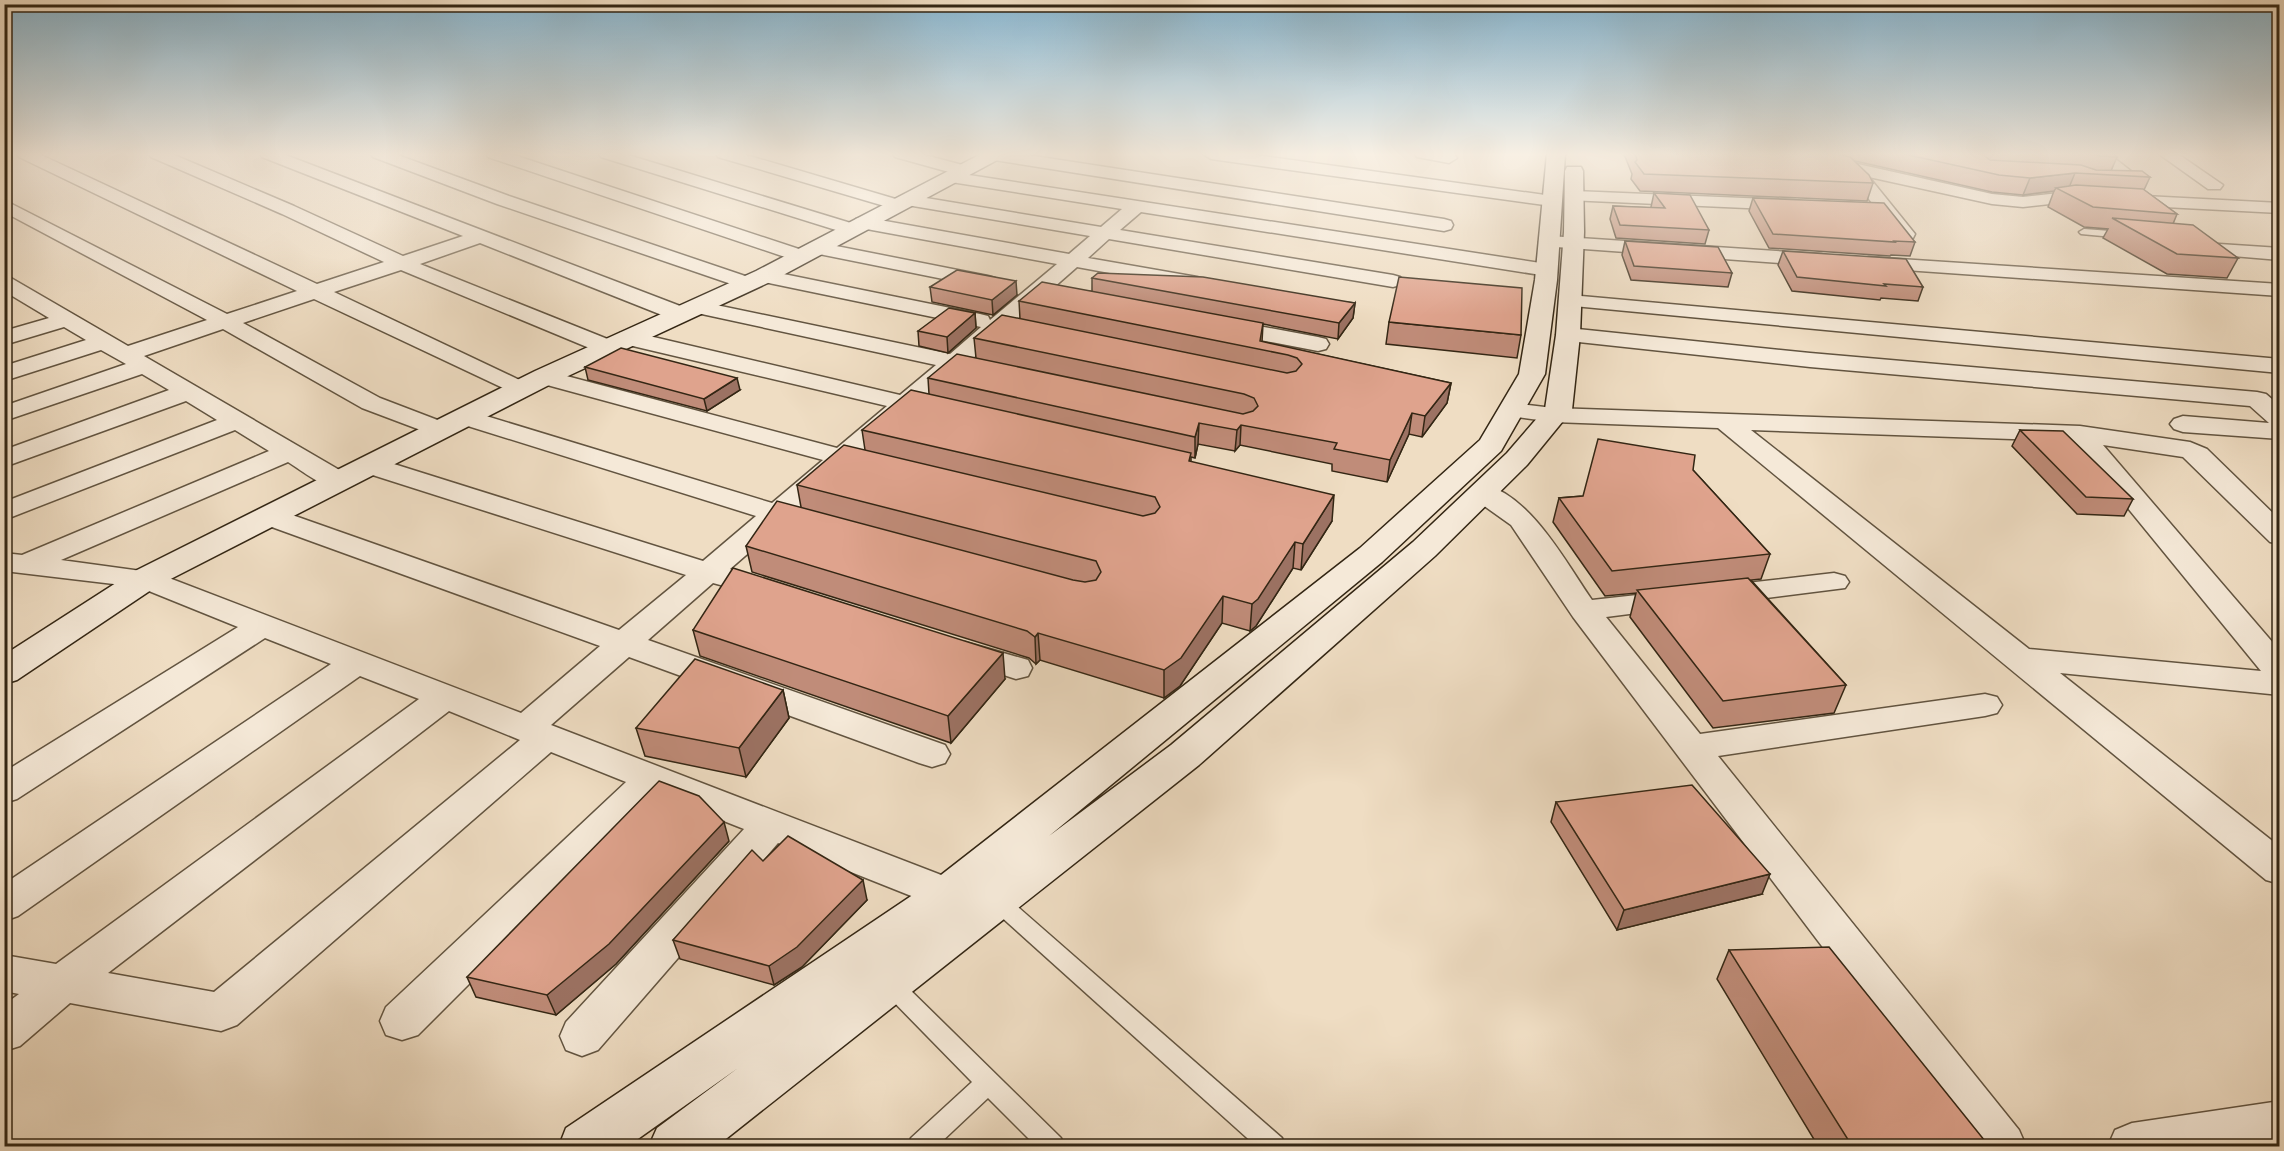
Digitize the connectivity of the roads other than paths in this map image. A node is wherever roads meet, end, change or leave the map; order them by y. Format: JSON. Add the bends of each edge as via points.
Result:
{"nodes":[{"id":1,"x":9,"y":208,"type":"edge"},
{"id":2,"x":142,"y":208,"type":"edge"},
{"id":3,"x":283,"y":208,"type":"edge"},
{"id":4,"x":405,"y":208,"type":"edge"},
{"id":5,"x":527,"y":208,"type":"edge"},
{"id":6,"x":664,"y":208,"type":"edge"},
{"id":7,"x":793,"y":208,"type":"edge"},
{"id":8,"x":892,"y":208,"type":"edge"},
{"id":9,"x":940,"y":208,"type":"edge"},
{"id":10,"x":1135,"y":208,"type":"edge"},
{"id":11,"x":1153,"y":208,"type":"edge"},
{"id":12,"x":1333,"y":208,"type":"edge"},
{"id":13,"x":1562,"y":208,"type":"edge"},
{"id":14,"x":1862,"y":208,"type":"edge"},
{"id":15,"x":2149,"y":208,"type":"edge"},
{"id":16,"x":1886,"y":209,"type":"joint"},
{"id":17,"x":460,"y":214,"type":"dead end"},
{"id":18,"x":439,"y":221,"type":"junction"},
{"id":19,"x":2168,"y":222,"type":"edge"},
{"id":20,"x":1444,"y":225,"type":"dead end"},
{"id":21,"x":858,"y":226,"type":"junction"},
{"id":22,"x":2084,"y":232,"type":"dead end"},
{"id":23,"x":1106,"y":233,"type":"junction"},
{"id":24,"x":2138,"y":236,"type":"edge"},
{"id":25,"x":480,"y":237,"type":"junction"},
{"id":26,"x":1556,"y":252,"type":"junction"},
{"id":27,"x":808,"y":253,"type":"junction"},
{"id":28,"x":2280,"y":254,"type":"edge"},
{"id":29,"x":1073,"y":261,"type":"junction"},
{"id":30,"x":401,"y":262,"type":"junction"},
{"id":31,"x":1932,"y":267,"type":"junction"},
{"id":32,"x":2239,"y":276,"type":"dead end"},
{"id":33,"x":756,"y":280,"type":"junction"},
{"id":34,"x":1394,"y":281,"type":"dead end"},
{"id":35,"x":4,"y":282,"type":"edge"},
{"id":36,"x":1212,"y":285,"type":"edge"},
{"id":37,"x":1029,"y":290,"type":"junction"},
{"id":38,"x":2280,"y":290,"type":"edge"},
{"id":39,"x":312,"y":292,"type":"junction"},
{"id":40,"x":689,"y":310,"type":"junction"},
{"id":41,"x":1569,"y":318,"type":"junction"},
{"id":42,"x":64,"y":320,"type":"junction"},
{"id":43,"x":224,"y":321,"type":"junction"},
{"id":44,"x":1201,"y":322,"type":"edge"},
{"id":45,"x":1010,"y":327,"type":"junction"},
{"id":46,"x":4,"y":338,"type":"edge"},
{"id":47,"x":102,"y":342,"type":"junction"},
{"id":48,"x":618,"y":343,"type":"junction"},
{"id":49,"x":1318,"y":344,"type":"dead end"},
{"id":50,"x":133,"y":361,"type":"junction"},
{"id":51,"x":955,"y":362,"type":"junction"},
{"id":52,"x":2280,"y":366,"type":"edge"},
{"id":53,"x":989,"y":369,"type":"edge"},
{"id":54,"x":4,"y":374,"type":"edge"},
{"id":55,"x":532,"y":383,"type":"junction"},
{"id":56,"x":187,"y":392,"type":"junction"},
{"id":57,"x":905,"y":404,"type":"junction"},
{"id":58,"x":1511,"y":410,"type":"junction"},
{"id":59,"x":940,"y":411,"type":"edge"},
{"id":60,"x":4,"y":414,"type":"edge"},
{"id":61,"x":1553,"y":415,"type":"junction"},
{"id":62,"x":464,"y":417,"type":"junction"},
{"id":63,"x":236,"y":421,"type":"junction"},
{"id":64,"x":1724,"y":421,"type":"junction"},
{"id":65,"x":2183,"y":424,"type":"dead end"},
{"id":66,"x":2279,"y":428,"type":"edge"},
{"id":67,"x":439,"y":429,"type":"junction"},
{"id":68,"x":2080,"y":434,"type":"junction"},
{"id":69,"x":289,"y":452,"type":"junction"},
{"id":70,"x":842,"y":458,"type":"junction"},
{"id":71,"x":4,"y":459,"type":"edge"},
{"id":72,"x":369,"y":465,"type":"junction"},
{"id":73,"x":877,"y":466,"type":"edge"},
{"id":74,"x":338,"y":481,"type":"junction"},
{"id":75,"x":1483,"y":492,"type":"junction"},
{"id":76,"x":4,"y":512,"type":"edge"},
{"id":77,"x":777,"y":514,"type":"junction"},
{"id":78,"x":268,"y":516,"type":"junction"},
{"id":79,"x":822,"y":526,"type":"edge"},
{"id":80,"x":2280,"y":536,"type":"edge"},
{"id":81,"x":15,"y":563,"type":"edge"},
{"id":82,"x":708,"y":572,"type":"junction"},
{"id":83,"x":145,"y":579,"type":"junction"},
{"id":84,"x":1834,"y":582,"type":"dead end"},
{"id":85,"x":753,"y":586,"type":"edge"},
{"id":86,"x":1584,"y":610,"type":"junction"},
{"id":87,"x":263,"y":625,"type":"junction"},
{"id":88,"x":936,"y":643,"type":"edge"},
{"id":89,"x":624,"y":644,"type":"junction"},
{"id":90,"x":2019,"y":659,"type":"junction"},
{"id":91,"x":357,"y":662,"type":"junction"},
{"id":92,"x":1016,"y":668,"type":"dead end"},
{"id":93,"x":4,"y":672,"type":"edge"},
{"id":94,"x":2280,"y":672,"type":"edge"},
{"id":95,"x":2280,"y":684,"type":"edge"},
{"id":96,"x":445,"y":697,"type":"junction"},
{"id":97,"x":1985,"y":705,"type":"dead end"},
{"id":98,"x":535,"y":732,"type":"junction"},
{"id":99,"x":1692,"y":747,"type":"junction"},
{"id":100,"x":932,"y":754,"type":"dead end"},
{"id":101,"x":653,"y":778,"type":"junction"},
{"id":102,"x":4,"y":790,"type":"edge"},
{"id":103,"x":771,"y":825,"type":"junction"},
{"id":104,"x":2280,"y":869,"type":"edge"},
{"id":105,"x":948,"y":894,"type":"junction"},
{"id":106,"x":996,"y":900,"type":"junction"},
{"id":107,"x":4,"y":905,"type":"edge"},
{"id":108,"x":4,"y":973,"type":"edge"},
{"id":109,"x":889,"y":983,"type":"junction"},
{"id":110,"x":63,"y":984,"type":"junction"},
{"id":111,"x":402,"y":1021,"type":"dead end"},
{"id":112,"x":4,"y":1032,"type":"edge"},
{"id":113,"x":582,"y":1036,"type":"dead end"},
{"id":114,"x":988,"y":1082,"type":"junction"},
{"id":115,"x":2280,"y":1123,"type":"edge"},
{"id":116,"x":585,"y":1146,"type":"edge"},
{"id":117,"x":676,"y":1146,"type":"edge"},
{"id":118,"x":921,"y":1146,"type":"edge"},
{"id":119,"x":1052,"y":1146,"type":"edge"},
{"id":120,"x":1273,"y":1146,"type":"edge"},
{"id":121,"x":2002,"y":1146,"type":"edge"},
{"id":122,"x":2132,"y":1146,"type":"edge"}],
"edges":[{"from":1,"to":43,"type":"street"},
{"from":2,"to":39,"type":"street"},
{"from":3,"to":30,"type":"street"},
{"from":4,"to":18,"type":"street"},
{"from":5,"to":33,"type":"street"},
{"from":6,"to":27,"type":"street"},
{"from":7,"to":21,"type":"street"},
{"from":8,"to":21,"type":"street"},
{"from":9,"to":23,"type":"street"},
{"from":10,"to":23,"type":"street"},
{"from":11,"to":26,"type":"street"},
{"from":12,"to":20,"type":"street"},
{"from":13,"to":26,"type":"street"},
{"from":14,"to":16,"type":"street"},
{"from":15,"to":19,"type":"street"},
{"from":16,"to":31,"type":"street"},
{"from":17,"to":18,"type":"street"},
{"from":18,"to":25,"type":"street"},
{"from":21,"to":27,"type":"street"},
{"from":21,"to":29,"type":"street"},
{"from":22,"to":24,"type":"lane"},
{"from":23,"to":29,"type":"street"},
{"from":23,"to":34,"type":"street"},
{"from":25,"to":30,"type":"street"},
{"from":25,"to":40,"type":"street"},
{"from":26,"to":31,"type":"street"},
{"from":26,"to":41,"type":"street"},
{"from":26,"to":58,"type":"street","via":[[1532,374]]},
{"from":27,"to":33,"type":"street"},
{"from":27,"to":37,"type":"street"},
{"from":28,"to":32,"type":"street","via":[[2198,245]]},
{"from":29,"to":36,"type":"street"},
{"from":29,"to":37,"type":"street"},
{"from":30,"to":39,"type":"street"},
{"from":30,"to":48,"type":"street"},
{"from":31,"to":38,"type":"street"},
{"from":33,"to":40,"type":"street"},
{"from":33,"to":45,"type":"street"},
{"from":35,"to":42,"type":"street"},
{"from":37,"to":45,"type":"street"},
{"from":39,"to":43,"type":"street"},
{"from":39,"to":55,"type":"street"},
{"from":40,"to":48,"type":"street"},
{"from":40,"to":51,"type":"street"},
{"from":41,"to":52,"type":"street"},
{"from":41,"to":61,"type":"street","via":[[1565,371]]},
{"from":41,"to":66,"type":"street","via":[[1810,360],[2257,399]]},
{"from":42,"to":46,"type":"street"},
{"from":42,"to":47,"type":"street"},
{"from":43,"to":50,"type":"street"},
{"from":43,"to":67,"type":"street","via":[[371,403]]},
{"from":44,"to":49,"type":"street"},
{"from":45,"to":51,"type":"street"},
{"from":47,"to":50,"type":"street"},
{"from":47,"to":54,"type":"street"},
{"from":48,"to":55,"type":"street"},
{"from":48,"to":57,"type":"street"},
{"from":50,"to":56,"type":"street"},
{"from":50,"to":60,"type":"street"},
{"from":51,"to":53,"type":"street"},
{"from":51,"to":57,"type":"street"},
{"from":55,"to":62,"type":"street"},
{"from":55,"to":70,"type":"street"},
{"from":56,"to":63,"type":"street"},
{"from":56,"to":71,"type":"street"},
{"from":57,"to":59,"type":"street"},
{"from":57,"to":70,"type":"street"},
{"from":58,"to":61,"type":"street"},
{"from":58,"to":105,"type":"street","via":[[1491,446],[1371,555]]},
{"from":61,"to":64,"type":"street"},
{"from":61,"to":75,"type":"street"},
{"from":62,"to":67,"type":"street"},
{"from":62,"to":77,"type":"street"},
{"from":63,"to":69,"type":"street"},
{"from":63,"to":76,"type":"street"},
{"from":64,"to":68,"type":"street"},
{"from":64,"to":90,"type":"street"},
{"from":65,"to":66,"type":"street"},
{"from":67,"to":72,"type":"street"},
{"from":68,"to":80,"type":"street","via":[[2190,450]]},
{"from":68,"to":94,"type":"street"},
{"from":69,"to":74,"type":"street"},
{"from":69,"to":81,"type":"street"},
{"from":70,"to":73,"type":"street"},
{"from":70,"to":77,"type":"street"},
{"from":72,"to":74,"type":"street"},
{"from":72,"to":82,"type":"street"},
{"from":74,"to":78,"type":"street"},
{"from":75,"to":86,"type":"street","via":[[1521,519]]},
{"from":75,"to":106,"type":"street","via":[[1424,549],[1185,755]]},
{"from":77,"to":79,"type":"street"},
{"from":77,"to":82,"type":"street"},
{"from":78,"to":83,"type":"street"},
{"from":78,"to":89,"type":"street"},
{"from":81,"to":83,"type":"street"},
{"from":82,"to":85,"type":"street"},
{"from":82,"to":89,"type":"street"},
{"from":83,"to":87,"type":"street"},
{"from":83,"to":93,"type":"street"},
{"from":84,"to":86,"type":"street"},
{"from":86,"to":99,"type":"street"},
{"from":87,"to":91,"type":"street"},
{"from":87,"to":102,"type":"street"},
{"from":88,"to":92,"type":"street"},
{"from":89,"to":98,"type":"street"},
{"from":89,"to":100,"type":"street"},
{"from":90,"to":95,"type":"street"},
{"from":90,"to":104,"type":"street"},
{"from":91,"to":96,"type":"street"},
{"from":91,"to":107,"type":"street"},
{"from":96,"to":98,"type":"street"},
{"from":96,"to":110,"type":"street"},
{"from":97,"to":99,"type":"street"},
{"from":98,"to":101,"type":"street"},
{"from":98,"to":110,"type":"street","via":[[221,1012]]},
{"from":99,"to":121,"type":"street"},
{"from":101,"to":103,"type":"street"},
{"from":101,"to":111,"type":"street"},
{"from":103,"to":105,"type":"street"},
{"from":103,"to":113,"type":"street"},
{"from":105,"to":116,"type":"street"},
{"from":106,"to":109,"type":"street"},
{"from":106,"to":120,"type":"lane"},
{"from":108,"to":110,"type":"street"},
{"from":109,"to":114,"type":"lane"},
{"from":109,"to":117,"type":"street"},
{"from":110,"to":112,"type":"street"},
{"from":114,"to":118,"type":"lane"},
{"from":114,"to":119,"type":"lane"},
{"from":115,"to":122,"type":"street"}]}
